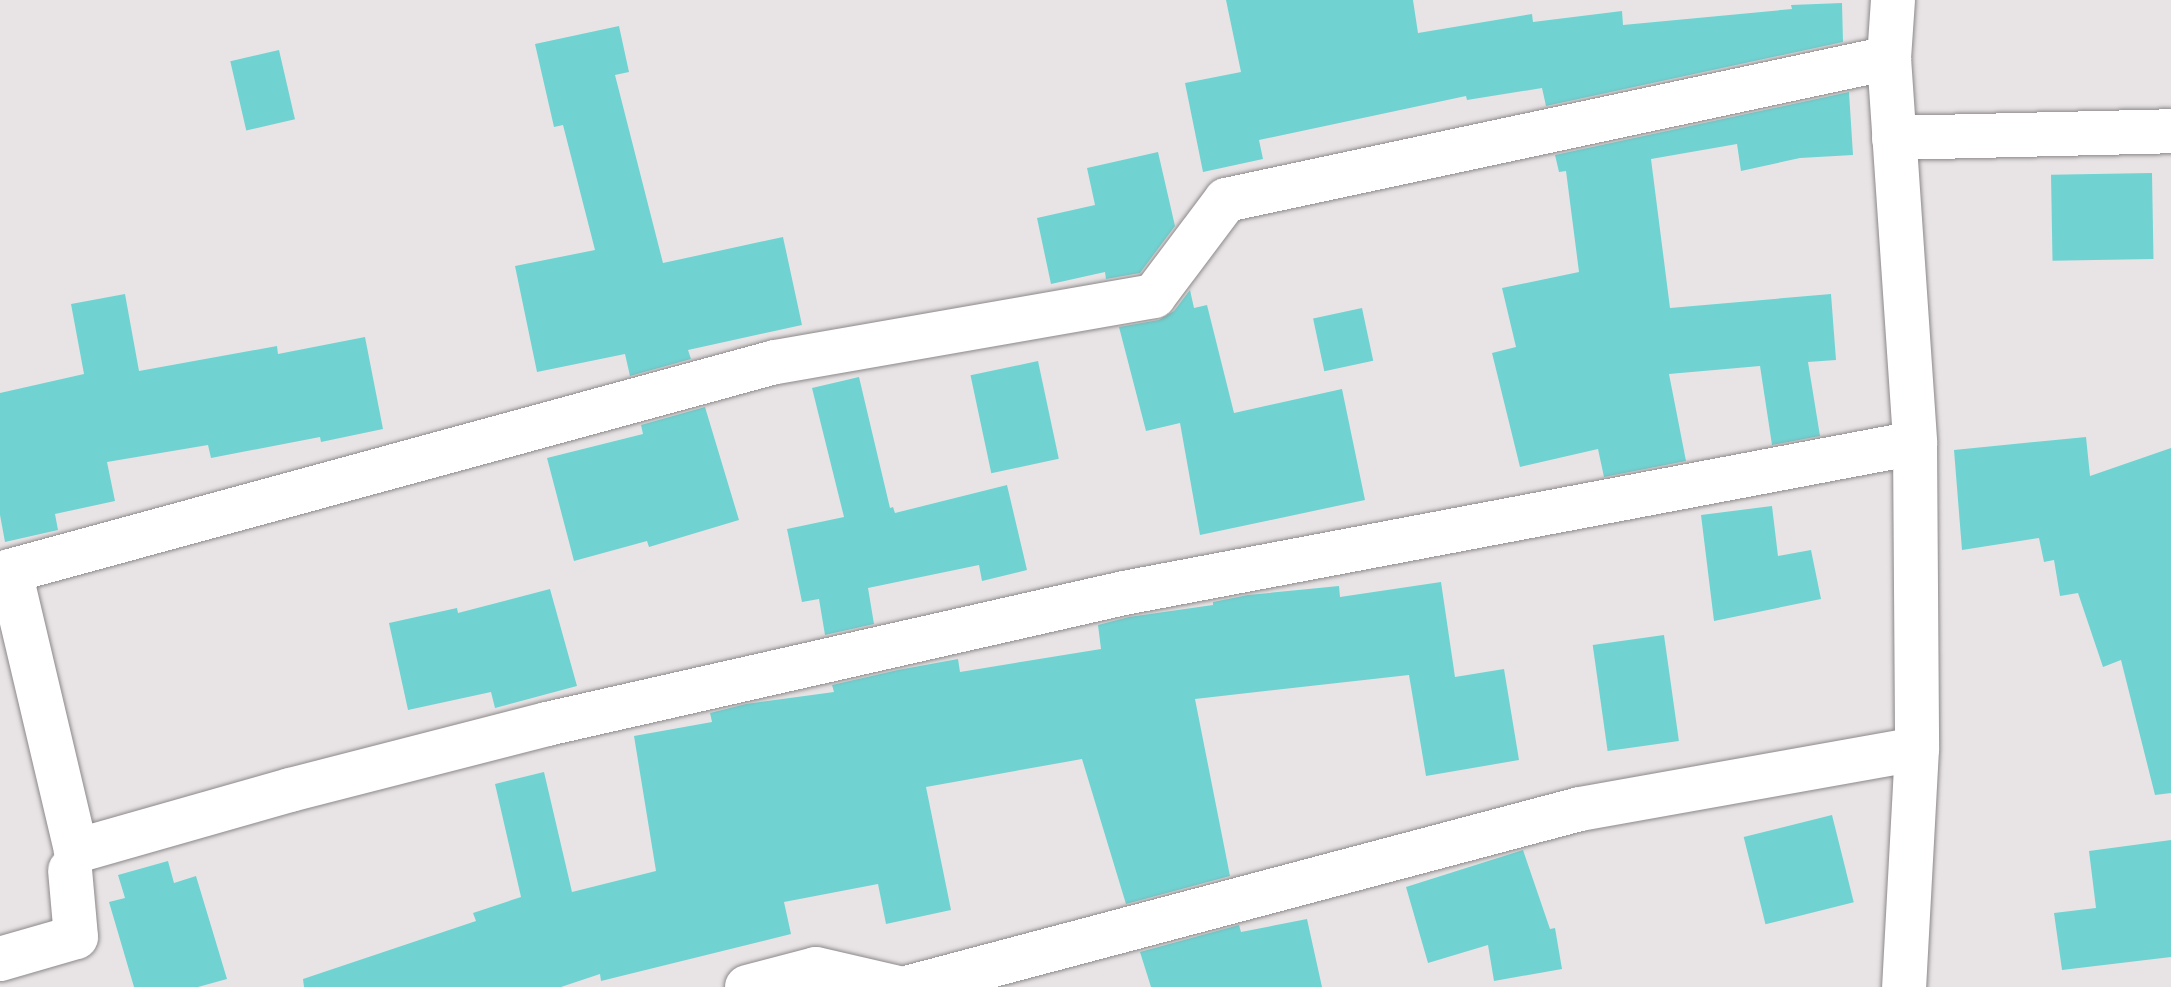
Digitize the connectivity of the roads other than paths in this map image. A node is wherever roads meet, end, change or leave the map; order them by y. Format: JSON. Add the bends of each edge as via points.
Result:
{"nodes":[{"id":1,"x":1893,"y":0,"type":"edge"},
{"id":2,"x":1889,"y":58,"type":"junction"},
{"id":3,"x":2171,"y":131,"type":"edge"},
{"id":4,"x":1894,"y":138,"type":"junction"},
{"id":5,"x":1915,"y":443,"type":"junction"},
{"id":6,"x":1917,"y":749,"type":"junction"},
{"id":7,"x":70,"y":870,"type":"dead end"},
{"id":8,"x":0,"y":959,"type":"edge"},
{"id":9,"x":747,"y":987,"type":"edge"},
{"id":10,"x":894,"y":987,"type":"edge"},
{"id":11,"x":910,"y":987,"type":"edge"},
{"id":12,"x":1904,"y":987,"type":"edge"}],
"edges":[{"from":1,"to":2,"type":"street"},
{"from":2,"to":4,"type":"street"},
{"from":2,"to":5,"type":"street","via":[[1226,200],[1154,296],[775,362],[10,571],[76,851],[547,724],[1124,593]]},
{"from":3,"to":4,"type":"street"},
{"from":4,"to":5,"type":"street"},
{"from":5,"to":6,"type":"street"},
{"from":6,"to":11,"type":"street","via":[[1580,809]]},
{"from":6,"to":12,"type":"street"},
{"from":7,"to":8,"type":"street","via":[[76,937]]},
{"from":9,"to":10,"type":"street","via":[[816,969]]}]}
